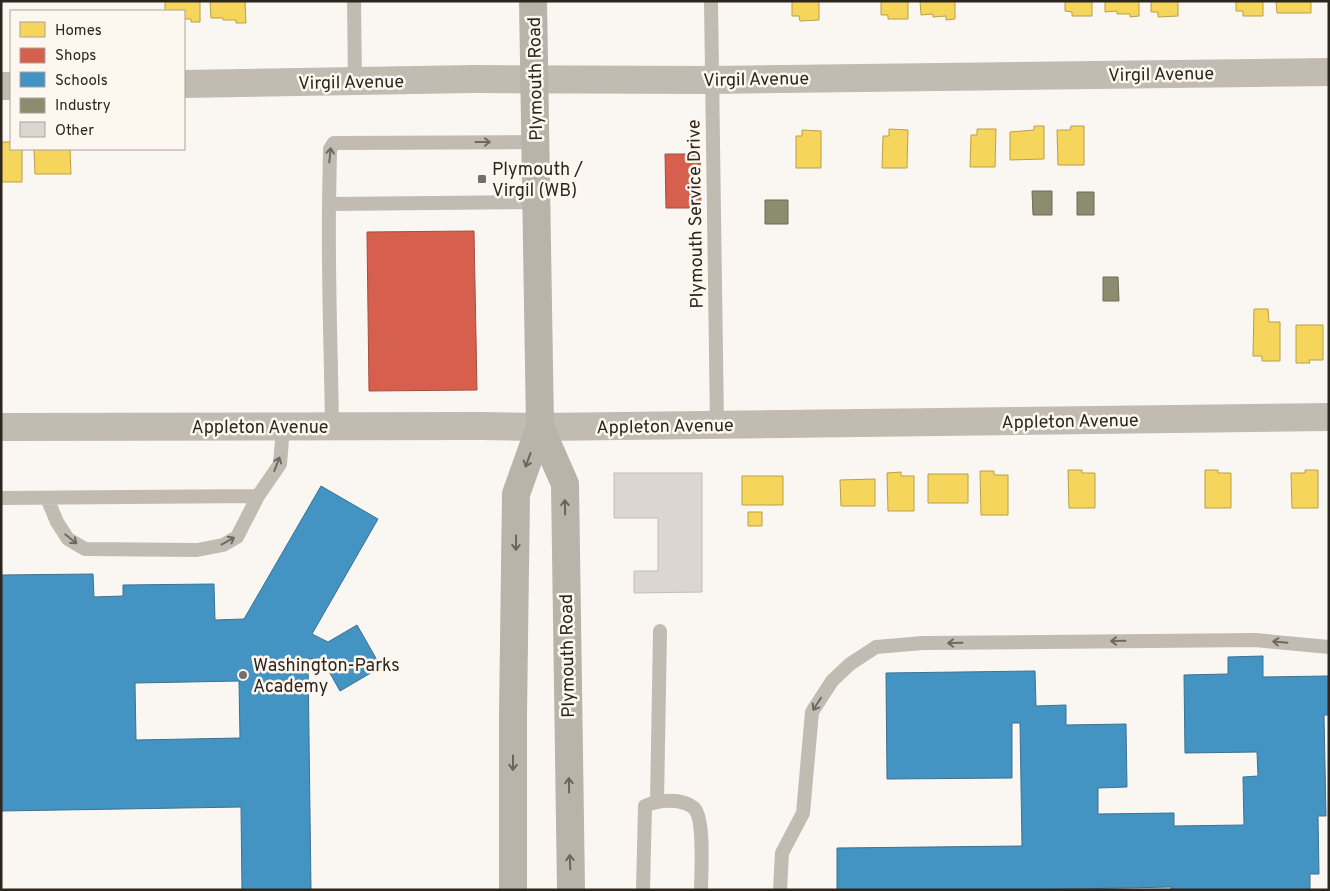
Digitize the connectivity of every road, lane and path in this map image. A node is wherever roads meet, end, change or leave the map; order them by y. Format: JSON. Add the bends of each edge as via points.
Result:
{"nodes":[{"id":1,"x":354,"y":1,"type":"edge"},
{"id":2,"x":533,"y":1,"type":"edge"},
{"id":3,"x":711,"y":1,"type":"edge"},
{"id":4,"x":1329,"y":72,"type":"edge"},
{"id":5,"x":535,"y":80,"type":"junction"},
{"id":6,"x":712,"y":80,"type":"junction"},
{"id":7,"x":355,"y":82,"type":"junction"},
{"id":8,"x":185,"y":84,"type":"edge"},
{"id":9,"x":536,"y":142,"type":"junction"},
{"id":10,"x":537,"y":202,"type":"junction"},
{"id":11,"x":329,"y":204,"type":"junction"},
{"id":12,"x":1329,"y":417,"type":"edge"},
{"id":13,"x":717,"y":425,"type":"junction"},
{"id":14,"x":1,"y":427,"type":"edge"},
{"id":15,"x":283,"y":427,"type":"junction"},
{"id":16,"x":332,"y":427,"type":"junction"},
{"id":17,"x":540,"y":427,"type":"junction"},
{"id":18,"x":258,"y":496,"type":"junction"},
{"id":19,"x":1,"y":498,"type":"edge"},
{"id":20,"x":47,"y":498,"type":"junction"},
{"id":21,"x":660,"y":631,"type":"dead end"},
{"id":22,"x":1329,"y":647,"type":"edge"},
{"id":23,"x":657,"y":802,"type":"junction"},
{"id":24,"x":513,"y":890,"type":"edge"},
{"id":25,"x":571,"y":890,"type":"edge"},
{"id":26,"x":643,"y":890,"type":"edge"},
{"id":27,"x":701,"y":890,"type":"edge"},
{"id":28,"x":780,"y":890,"type":"edge"}],
"edges":[{"from":1,"to":7,"type":"lane"},
{"from":2,"to":5,"type":"main road","name":"Plymouth Road"},
{"from":3,"to":6,"type":"lane","name":"Plymouth Service Drive"},
{"from":4,"to":6,"type":"street","name":"Virgil Avenue"},
{"from":5,"to":6,"type":"street","name":"Virgil Avenue"},
{"from":5,"to":7,"type":"street","name":"Virgil Avenue"},
{"from":5,"to":9,"type":"main road","name":"Plymouth Road"},
{"from":6,"to":13,"type":"lane","name":"Plymouth Service Drive"},
{"from":7,"to":8,"type":"street","name":"Virgil Avenue"},
{"from":9,"to":10,"type":"main road","name":"Plymouth Road"},
{"from":11,"to":9,"type":"lane","one_way":true,"via":[[330,149],[334,144]]},
{"from":10,"to":11,"type":"lane"},
{"from":10,"to":17,"type":"main road","name":"Plymouth Road"},
{"from":11,"to":16,"type":"lane"},
{"from":12,"to":13,"type":"street","name":"Appleton Avenue"},
{"from":13,"to":17,"type":"street","name":"Appleton Avenue"},
{"from":14,"to":15,"type":"street","name":"Appleton Avenue"},
{"from":15,"to":16,"type":"street","name":"Appleton Avenue"},
{"from":18,"to":15,"type":"lane","one_way":true,"via":[[280,464]]},
{"from":16,"to":17,"type":"street","name":"Appleton Avenue"},
{"from":17,"to":24,"type":"main road","name":"Plymouth Road","one_way":true,"via":[[516,494]]},
{"from":25,"to":17,"type":"main road","name":"Plymouth Road","one_way":true,"via":[[564,484]]},
{"from":18,"to":20,"type":"lane"},
{"from":20,"to":18,"type":"lane","one_way":true,"via":[[56,522],[68,539],[85,549],[197,550],[223,545],[237,537]]},
{"from":19,"to":20,"type":"lane"},
{"from":21,"to":23,"type":"lane"},
{"from":22,"to":28,"type":"lane","one_way":true,"via":[[1255,640],[923,643],[876,647],[832,681],[812,712],[803,813],[782,853]]},
{"from":23,"to":26,"type":"lane","via":[[645,806]]},
{"from":23,"to":27,"type":"lane","via":[[684,802],[695,809],[701,820]]}]}
